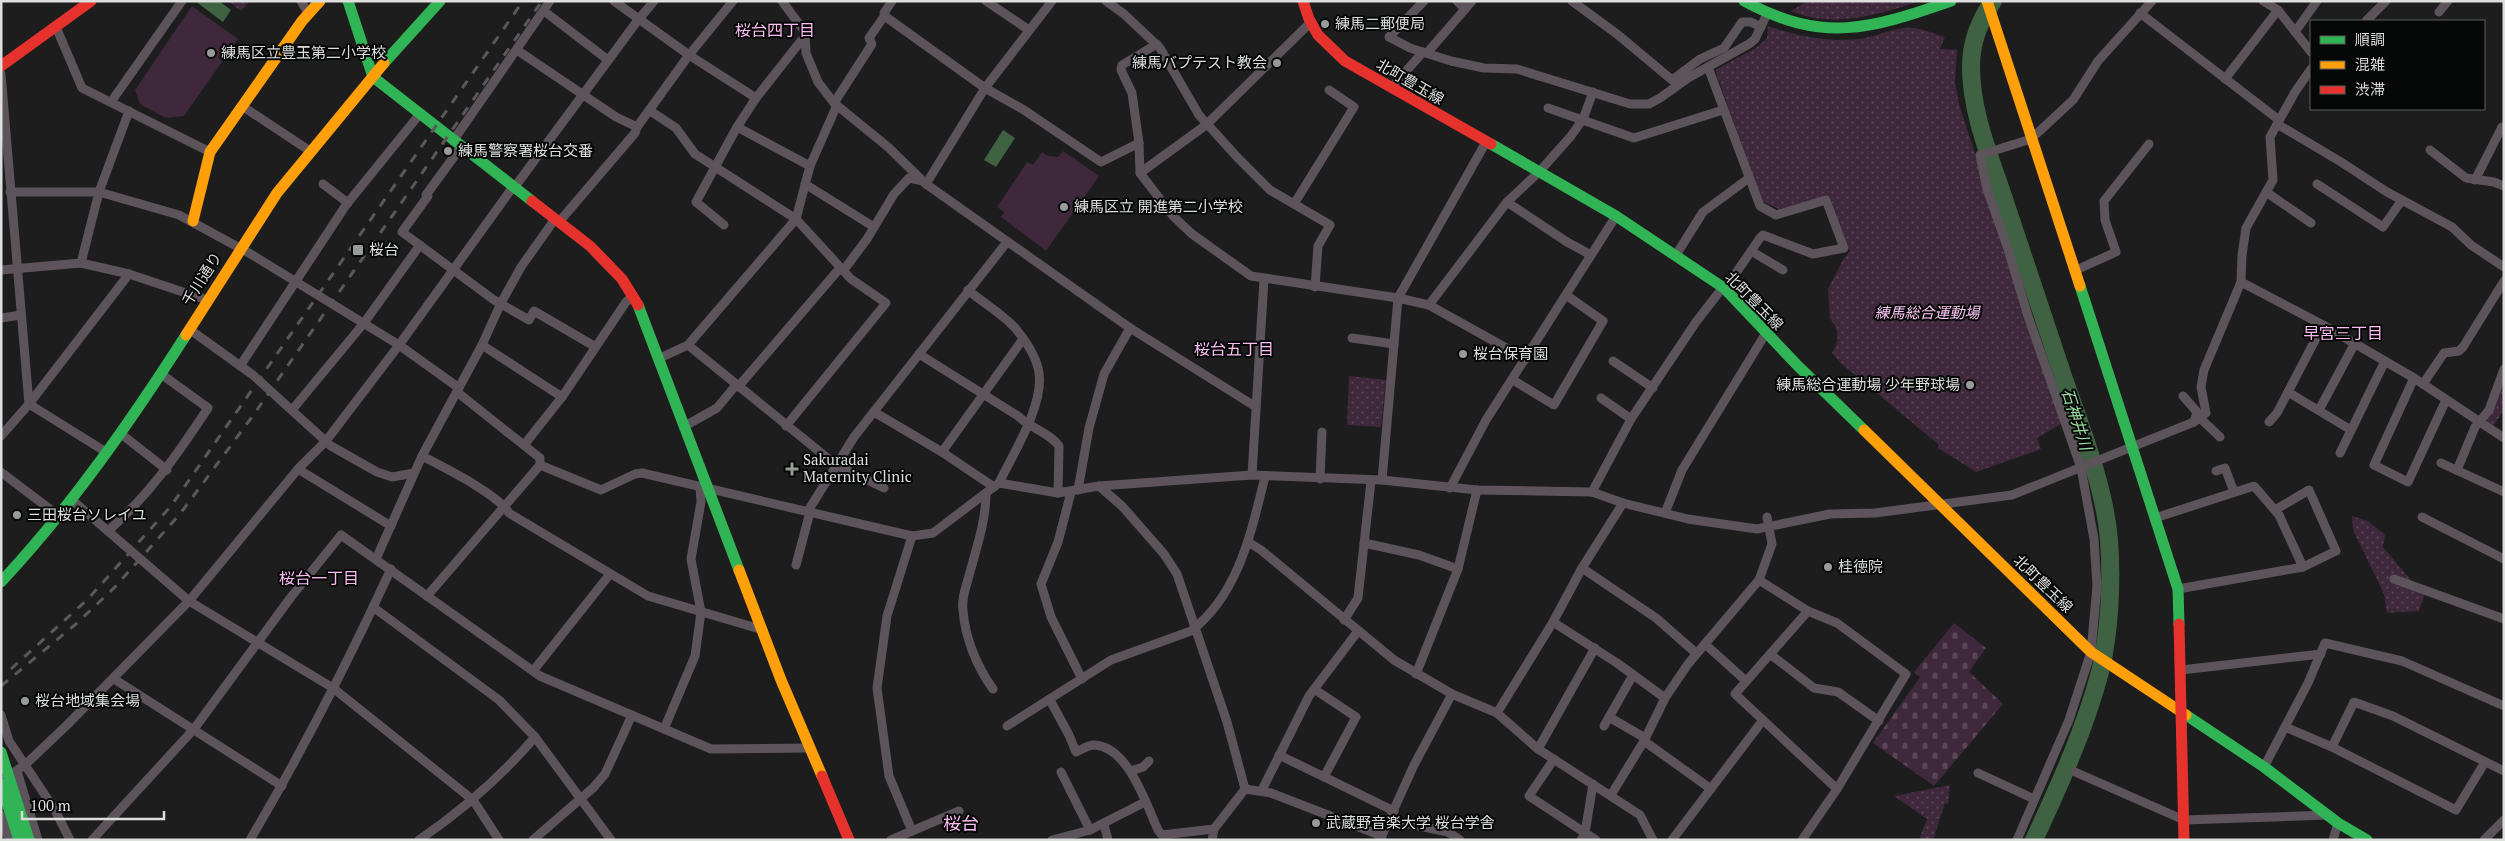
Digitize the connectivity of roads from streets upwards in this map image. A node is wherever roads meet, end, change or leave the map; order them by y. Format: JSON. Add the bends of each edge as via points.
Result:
{"nodes":[{"id":1,"x":182,"y":1,"type":"edge"},
{"id":2,"x":301,"y":1,"type":"edge"},
{"id":3,"x":320,"y":1,"type":"edge"},
{"id":4,"x":348,"y":1,"type":"edge"},
{"id":5,"x":440,"y":1,"type":"edge"},
{"id":6,"x":550,"y":1,"type":"edge"},
{"id":7,"x":614,"y":1,"type":"edge"},
{"id":8,"x":654,"y":1,"type":"edge"},
{"id":9,"x":733,"y":1,"type":"edge"},
{"id":10,"x":782,"y":1,"type":"edge"},
{"id":11,"x":892,"y":1,"type":"edge"},
{"id":12,"x":986,"y":1,"type":"edge"},
{"id":13,"x":1052,"y":1,"type":"edge"},
{"id":14,"x":1106,"y":1,"type":"edge"},
{"id":15,"x":1303,"y":1,"type":"edge"},
{"id":16,"x":1424,"y":1,"type":"edge"},
{"id":17,"x":1457,"y":1,"type":"edge"},
{"id":18,"x":1472,"y":1,"type":"edge"},
{"id":19,"x":1572,"y":1,"type":"edge"},
{"id":20,"x":1744,"y":1,"type":"edge"},
{"id":21,"x":1952,"y":1,"type":"edge"},
{"id":22,"x":1987,"y":1,"type":"edge"},
{"id":23,"x":2152,"y":1,"type":"edge"},
{"id":24,"x":2264,"y":1,"type":"edge"},
{"id":25,"x":2317,"y":1,"type":"edge"},
{"id":26,"x":2386,"y":1,"type":"edge"},
{"id":27,"x":2448,"y":1,"type":"edge"},
{"id":28,"x":85,"y":3,"type":"edge"},
{"id":29,"x":1465,"y":9,"type":"junction"},
{"id":30,"x":2278,"y":10,"type":"junction"},
{"id":31,"x":544,"y":11,"type":"junction"},
{"id":32,"x":2438,"y":12,"type":"dead end"},
{"id":33,"x":308,"y":13,"type":"junction"},
{"id":34,"x":2140,"y":13,"type":"junction"},
{"id":35,"x":1767,"y":14,"type":"junction"},
{"id":36,"x":885,"y":15,"type":"junction"},
{"id":37,"x":638,"y":20,"type":"junction"},
{"id":38,"x":2367,"y":20,"type":"edge"},
{"id":39,"x":1311,"y":22,"type":"junction"},
{"id":40,"x":56,"y":27,"type":"junction"},
{"id":41,"x":1761,"y":27,"type":"junction"},
{"id":42,"x":1029,"y":30,"type":"junction"},
{"id":43,"x":2296,"y":32,"type":"junction"},
{"id":44,"x":804,"y":37,"type":"junction"},
{"id":45,"x":1157,"y":44,"type":"junction"},
{"id":46,"x":517,"y":50,"type":"junction"},
{"id":47,"x":2310,"y":51,"type":"edge"},
{"id":48,"x":1425,"y":53,"type":"junction"},
{"id":49,"x":689,"y":55,"type":"junction"},
{"id":50,"x":608,"y":60,"type":"junction"},
{"id":51,"x":1,"y":66,"type":"edge"},
{"id":52,"x":1708,"y":66,"type":"junction"},
{"id":53,"x":2310,"y":71,"type":"edge"},
{"id":54,"x":1,"y":74,"type":"edge"},
{"id":55,"x":373,"y":77,"type":"junction"},
{"id":56,"x":2225,"y":79,"type":"junction"},
{"id":57,"x":1392,"y":87,"type":"junction"},
{"id":58,"x":985,"y":88,"type":"junction"},
{"id":59,"x":1328,"y":90,"type":"dead end"},
{"id":60,"x":1592,"y":92,"type":"junction"},
{"id":61,"x":584,"y":96,"type":"junction"},
{"id":62,"x":756,"y":98,"type":"junction"},
{"id":63,"x":112,"y":102,"type":"junction"},
{"id":64,"x":835,"y":104,"type":"junction"},
{"id":65,"x":242,"y":106,"type":"junction"},
{"id":66,"x":1548,"y":108,"type":"dead end"},
{"id":67,"x":650,"y":110,"type":"junction"},
{"id":68,"x":1723,"y":110,"type":"junction"},
{"id":69,"x":129,"y":111,"type":"junction"},
{"id":70,"x":419,"y":115,"type":"junction"},
{"id":71,"x":1583,"y":118,"type":"junction"},
{"id":72,"x":2278,"y":122,"type":"junction"},
{"id":73,"x":1206,"y":125,"type":"junction"},
{"id":74,"x":637,"y":127,"type":"junction"},
{"id":75,"x":737,"y":127,"type":"junction"},
{"id":76,"x":2503,"y":128,"type":"edge"},
{"id":77,"x":2031,"y":139,"type":"junction"},
{"id":78,"x":1486,"y":142,"type":"junction"},
{"id":79,"x":1139,"y":143,"type":"junction"},
{"id":80,"x":457,"y":144,"type":"junction"},
{"id":81,"x":2149,"y":144,"type":"dead end"},
{"id":82,"x":2430,"y":150,"type":"dead end"},
{"id":83,"x":310,"y":151,"type":"junction"},
{"id":84,"x":210,"y":152,"type":"junction"},
{"id":85,"x":714,"y":166,"type":"junction"},
{"id":86,"x":810,"y":166,"type":"junction"},
{"id":87,"x":1540,"y":171,"type":"junction"},
{"id":88,"x":1140,"y":173,"type":"junction"},
{"id":89,"x":1749,"y":178,"type":"junction"},
{"id":90,"x":2475,"y":180,"type":"junction"},
{"id":91,"x":924,"y":183,"type":"junction"},
{"id":92,"x":323,"y":184,"type":"dead end"},
{"id":93,"x":805,"y":184,"type":"junction"},
{"id":94,"x":2317,"y":184,"type":"dead end"},
{"id":95,"x":2504,"y":186,"type":"edge"},
{"id":96,"x":514,"y":187,"type":"junction"},
{"id":97,"x":10,"y":192,"type":"junction"},
{"id":98,"x":99,"y":192,"type":"junction"},
{"id":99,"x":2266,"y":192,"type":"junction"},
{"id":100,"x":2402,"y":200,"type":"junction"},
{"id":101,"x":1507,"y":202,"type":"junction"},
{"id":102,"x":348,"y":203,"type":"junction"},
{"id":103,"x":1294,"y":204,"type":"junction"},
{"id":104,"x":1616,"y":216,"type":"junction"},
{"id":105,"x":796,"y":219,"type":"junction"},
{"id":106,"x":557,"y":220,"type":"junction"},
{"id":107,"x":193,"y":221,"type":"junction"},
{"id":108,"x":2311,"y":222,"type":"dead end"},
{"id":109,"x":724,"y":224,"type":"dead end"},
{"id":110,"x":874,"y":227,"type":"junction"},
{"id":111,"x":1007,"y":242,"type":"junction"},
{"id":112,"x":420,"y":245,"type":"junction"},
{"id":113,"x":240,"y":248,"type":"junction"},
{"id":114,"x":1751,"y":251,"type":"junction"},
{"id":115,"x":1591,"y":255,"type":"junction"},
{"id":116,"x":1676,"y":255,"type":"junction"},
{"id":117,"x":81,"y":262,"type":"junction"},
{"id":118,"x":2504,"y":267,"type":"edge"},
{"id":119,"x":16,"y":268,"type":"junction"},
{"id":120,"x":841,"y":269,"type":"junction"},
{"id":121,"x":1,"y":270,"type":"edge"},
{"id":122,"x":453,"y":270,"type":"junction"},
{"id":123,"x":1783,"y":270,"type":"dead end"},
{"id":124,"x":2074,"y":271,"type":"junction"},
{"id":125,"x":129,"y":274,"type":"junction"},
{"id":126,"x":1264,"y":280,"type":"junction"},
{"id":127,"x":2504,"y":281,"type":"edge"},
{"id":128,"x":2241,"y":282,"type":"junction"},
{"id":129,"x":297,"y":283,"type":"junction"},
{"id":130,"x":1315,"y":287,"type":"junction"},
{"id":131,"x":1724,"y":288,"type":"junction"},
{"id":132,"x":968,"y":290,"type":"junction"},
{"id":133,"x":1566,"y":295,"type":"junction"},
{"id":134,"x":633,"y":296,"type":"junction"},
{"id":135,"x":1398,"y":298,"type":"junction"},
{"id":136,"x":207,"y":300,"type":"junction"},
{"id":137,"x":501,"y":303,"type":"junction"},
{"id":138,"x":1429,"y":305,"type":"junction"},
{"id":139,"x":21,"y":316,"type":"junction"},
{"id":140,"x":1,"y":318,"type":"edge"},
{"id":141,"x":364,"y":324,"type":"junction"},
{"id":142,"x":2323,"y":325,"type":"junction"},
{"id":143,"x":1130,"y":328,"type":"junction"},
{"id":144,"x":189,"y":329,"type":"junction"},
{"id":145,"x":1766,"y":334,"type":"junction"},
{"id":146,"x":1352,"y":338,"type":"dead end"},
{"id":147,"x":1023,"y":340,"type":"junction"},
{"id":148,"x":2355,"y":343,"type":"junction"},
{"id":149,"x":1394,"y":344,"type":"junction"},
{"id":150,"x":399,"y":345,"type":"junction"},
{"id":151,"x":482,"y":345,"type":"junction"},
{"id":152,"x":688,"y":345,"type":"junction"},
{"id":153,"x":594,"y":346,"type":"junction"},
{"id":154,"x":919,"y":354,"type":"junction"},
{"id":155,"x":660,"y":358,"type":"junction"},
{"id":156,"x":1526,"y":359,"type":"junction"},
{"id":157,"x":1613,"y":361,"type":"dead end"},
{"id":158,"x":2385,"y":361,"type":"junction"},
{"id":159,"x":240,"y":366,"type":"junction"},
{"id":160,"x":2504,"y":369,"type":"edge"},
{"id":161,"x":161,"y":374,"type":"junction"},
{"id":162,"x":2414,"y":378,"type":"junction"},
{"id":163,"x":1513,"y":380,"type":"junction"},
{"id":164,"x":2423,"y":384,"type":"junction"},
{"id":165,"x":737,"y":386,"type":"junction"},
{"id":166,"x":1653,"y":388,"type":"junction"},
{"id":167,"x":458,"y":390,"type":"junction"},
{"id":168,"x":2288,"y":392,"type":"junction"},
{"id":169,"x":983,"y":394,"type":"junction"},
{"id":170,"x":2183,"y":396,"type":"dead end"},
{"id":171,"x":562,"y":397,"type":"junction"},
{"id":172,"x":1601,"y":398,"type":"dead end"},
{"id":173,"x":2446,"y":400,"type":"junction"},
{"id":174,"x":29,"y":404,"type":"junction"},
{"id":175,"x":1256,"y":407,"type":"junction"},
{"id":176,"x":292,"y":410,"type":"junction"},
{"id":177,"x":2319,"y":410,"type":"junction"},
{"id":178,"x":874,"y":412,"type":"junction"},
{"id":179,"x":1631,"y":419,"type":"junction"},
{"id":180,"x":2198,"y":420,"type":"junction"},
{"id":181,"x":2269,"y":422,"type":"dead end"},
{"id":182,"x":2479,"y":423,"type":"junction"},
{"id":183,"x":1028,"y":425,"type":"junction"},
{"id":184,"x":684,"y":426,"type":"junction"},
{"id":185,"x":786,"y":426,"type":"junction"},
{"id":186,"x":2351,"y":430,"type":"junction"},
{"id":187,"x":1322,"y":432,"type":"dead end"},
{"id":188,"x":120,"y":433,"type":"junction"},
{"id":189,"x":1,"y":436,"type":"edge"},
{"id":190,"x":2220,"y":437,"type":"dead end"},
{"id":191,"x":2504,"y":438,"type":"edge"},
{"id":192,"x":326,"y":441,"type":"junction"},
{"id":193,"x":524,"y":445,"type":"junction"},
{"id":194,"x":2132,"y":447,"type":"junction"},
{"id":195,"x":106,"y":452,"type":"junction"},
{"id":196,"x":942,"y":452,"type":"junction"},
{"id":197,"x":2340,"y":453,"type":"dead end"},
{"id":198,"x":422,"y":456,"type":"junction"},
{"id":199,"x":2441,"y":464,"type":"dead end"},
{"id":200,"x":540,"y":465,"type":"junction"},
{"id":201,"x":836,"y":465,"type":"junction"},
{"id":202,"x":2083,"y":467,"type":"junction"},
{"id":203,"x":298,"y":469,"type":"junction"},
{"id":204,"x":167,"y":470,"type":"junction"},
{"id":205,"x":2457,"y":470,"type":"junction"},
{"id":206,"x":2216,"y":471,"type":"dead end"},
{"id":207,"x":1,"y":472,"type":"edge"},
{"id":208,"x":414,"y":473,"type":"junction"},
{"id":209,"x":1252,"y":475,"type":"junction"},
{"id":210,"x":1265,"y":476,"type":"junction"},
{"id":211,"x":1320,"y":479,"type":"junction"},
{"id":212,"x":1382,"y":480,"type":"junction"},
{"id":213,"x":1371,"y":481,"type":"junction"},
{"id":214,"x":1099,"y":486,"type":"junction"},
{"id":215,"x":993,"y":487,"type":"junction"},
{"id":216,"x":705,"y":488,"type":"junction"},
{"id":217,"x":884,"y":488,"type":"dead end"},
{"id":218,"x":1450,"y":488,"type":"junction"},
{"id":219,"x":1477,"y":490,"type":"junction"},
{"id":220,"x":1074,"y":491,"type":"junction"},
{"id":221,"x":1592,"y":492,"type":"junction"},
{"id":222,"x":2234,"y":492,"type":"junction"},
{"id":223,"x":2504,"y":492,"type":"edge"},
{"id":224,"x":1058,"y":493,"type":"junction"},
{"id":225,"x":72,"y":500,"type":"junction"},
{"id":226,"x":1622,"y":503,"type":"junction"},
{"id":227,"x":1939,"y":503,"type":"junction"},
{"id":228,"x":503,"y":505,"type":"junction"},
{"id":229,"x":2275,"y":510,"type":"junction"},
{"id":230,"x":809,"y":512,"type":"junction"},
{"id":231,"x":1665,"y":513,"type":"junction"},
{"id":232,"x":59,"y":516,"type":"junction"},
{"id":233,"x":2422,"y":517,"type":"dead end"},
{"id":234,"x":2155,"y":518,"type":"junction"},
{"id":235,"x":1769,"y":522,"type":"junction"},
{"id":236,"x":391,"y":526,"type":"junction"},
{"id":237,"x":108,"y":531,"type":"junction"},
{"id":238,"x":912,"y":536,"type":"junction"},
{"id":239,"x":1248,"y":542,"type":"junction"},
{"id":240,"x":1364,"y":543,"type":"junction"},
{"id":241,"x":376,"y":558,"type":"junction"},
{"id":242,"x":2504,"y":560,"type":"edge"},
{"id":243,"x":796,"y":565,"type":"dead end"},
{"id":244,"x":2303,"y":567,"type":"junction"},
{"id":245,"x":1582,"y":568,"type":"junction"},
{"id":246,"x":391,"y":569,"type":"junction"},
{"id":247,"x":1458,"y":569,"type":"junction"},
{"id":248,"x":610,"y":574,"type":"junction"},
{"id":249,"x":2394,"y":579,"type":"dead end"},
{"id":250,"x":1759,"y":580,"type":"junction"},
{"id":251,"x":1,"y":582,"type":"edge"},
{"id":252,"x":2178,"y":589,"type":"junction"},
{"id":253,"x":427,"y":596,"type":"junction"},
{"id":254,"x":189,"y":601,"type":"junction"},
{"id":255,"x":373,"y":607,"type":"junction"},
{"id":256,"x":1808,"y":611,"type":"junction"},
{"id":257,"x":701,"y":612,"type":"junction"},
{"id":258,"x":2504,"y":619,"type":"edge"},
{"id":259,"x":1344,"y":620,"type":"junction"},
{"id":260,"x":1553,"y":622,"type":"junction"},
{"id":261,"x":1194,"y":628,"type":"junction"},
{"id":262,"x":763,"y":630,"type":"junction"},
{"id":263,"x":1358,"y":631,"type":"junction"},
{"id":264,"x":257,"y":642,"type":"junction"},
{"id":265,"x":1705,"y":644,"type":"junction"},
{"id":266,"x":1594,"y":648,"type":"junction"},
{"id":267,"x":2091,"y":652,"type":"junction"},
{"id":268,"x":1696,"y":653,"type":"junction"},
{"id":269,"x":1770,"y":654,"type":"junction"},
{"id":270,"x":2321,"y":654,"type":"junction"},
{"id":271,"x":2181,"y":670,"type":"junction"},
{"id":272,"x":533,"y":671,"type":"junction"},
{"id":273,"x":1416,"y":674,"type":"junction"},
{"id":274,"x":1633,"y":675,"type":"junction"},
{"id":275,"x":114,"y":679,"type":"junction"},
{"id":276,"x":1082,"y":679,"type":"junction"},
{"id":277,"x":1746,"y":681,"type":"junction"},
{"id":278,"x":333,"y":688,"type":"junction"},
{"id":279,"x":993,"y":689,"type":"dead end"},
{"id":280,"x":1314,"y":689,"type":"junction"},
{"id":281,"x":1452,"y":694,"type":"junction"},
{"id":282,"x":1664,"y":698,"type":"junction"},
{"id":283,"x":1050,"y":700,"type":"junction"},
{"id":284,"x":2504,"y":706,"type":"edge"},
{"id":285,"x":2180,"y":712,"type":"junction"},
{"id":286,"x":1497,"y":713,"type":"junction"},
{"id":287,"x":1,"y":715,"type":"edge"},
{"id":288,"x":632,"y":715,"type":"junction"},
{"id":289,"x":1609,"y":717,"type":"junction"},
{"id":290,"x":1763,"y":720,"type":"junction"},
{"id":291,"x":1878,"y":721,"type":"junction"},
{"id":292,"x":1007,"y":726,"type":"dead end"},
{"id":293,"x":1604,"y":726,"type":"dead end"},
{"id":294,"x":2285,"y":727,"type":"junction"},
{"id":295,"x":194,"y":729,"type":"junction"},
{"id":296,"x":664,"y":729,"type":"junction"},
{"id":297,"x":535,"y":737,"type":"junction"},
{"id":298,"x":1644,"y":740,"type":"junction"},
{"id":299,"x":2332,"y":747,"type":"junction"},
{"id":300,"x":809,"y":748,"type":"junction"},
{"id":301,"x":1538,"y":749,"type":"junction"},
{"id":302,"x":1,"y":752,"type":"edge"},
{"id":303,"x":1280,"y":755,"type":"junction"},
{"id":304,"x":1554,"y":759,"type":"junction"},
{"id":305,"x":1149,"y":761,"type":"dead end"},
{"id":306,"x":2485,"y":762,"type":"junction"},
{"id":307,"x":26,"y":764,"type":"junction"},
{"id":308,"x":2264,"y":767,"type":"junction"},
{"id":309,"x":17,"y":771,"type":"junction"},
{"id":310,"x":1131,"y":771,"type":"junction"},
{"id":311,"x":2504,"y":771,"type":"edge"},
{"id":312,"x":1061,"y":772,"type":"dead end"},
{"id":313,"x":2075,"y":772,"type":"dead end"},
{"id":314,"x":1978,"y":773,"type":"dead end"},
{"id":315,"x":1324,"y":777,"type":"junction"},
{"id":316,"x":1,"y":782,"type":"edge"},
{"id":317,"x":1592,"y":784,"type":"junction"},
{"id":318,"x":282,"y":786,"type":"junction"},
{"id":319,"x":1245,"y":789,"type":"junction"},
{"id":320,"x":1710,"y":789,"type":"junction"},
{"id":321,"x":1837,"y":789,"type":"junction"},
{"id":322,"x":1262,"y":790,"type":"junction"},
{"id":323,"x":1611,"y":795,"type":"junction"},
{"id":324,"x":580,"y":798,"type":"junction"},
{"id":325,"x":2034,"y":799,"type":"junction"},
{"id":326,"x":473,"y":800,"type":"junction"},
{"id":327,"x":1145,"y":802,"type":"junction"},
{"id":328,"x":959,"y":811,"type":"dead end"},
{"id":329,"x":1,"y":815,"type":"edge"},
{"id":330,"x":1392,"y":815,"type":"junction"},
{"id":331,"x":2328,"y":816,"type":"junction"},
{"id":332,"x":2184,"y":820,"type":"junction"},
{"id":333,"x":2504,"y":820,"type":"edge"},
{"id":334,"x":2338,"y":823,"type":"junction"},
{"id":335,"x":1104,"y":824,"type":"junction"},
{"id":336,"x":1214,"y":829,"type":"junction"},
{"id":337,"x":1090,"y":830,"type":"junction"},
{"id":338,"x":912,"y":831,"type":"junction"},
{"id":339,"x":1583,"y":836,"type":"edge"},
{"id":340,"x":1381,"y":838,"type":"edge"},
{"id":341,"x":9,"y":840,"type":"edge"},
{"id":342,"x":19,"y":840,"type":"edge"},
{"id":343,"x":29,"y":840,"type":"edge"},
{"id":344,"x":38,"y":840,"type":"edge"},
{"id":345,"x":70,"y":840,"type":"edge"},
{"id":346,"x":92,"y":840,"type":"edge"},
{"id":347,"x":250,"y":840,"type":"edge"},
{"id":348,"x":419,"y":840,"type":"edge"},
{"id":349,"x":499,"y":840,"type":"edge"},
{"id":350,"x":533,"y":840,"type":"edge"},
{"id":351,"x":611,"y":840,"type":"edge"},
{"id":352,"x":849,"y":840,"type":"edge"},
{"id":353,"x":891,"y":840,"type":"edge"},
{"id":354,"x":1052,"y":840,"type":"edge"},
{"id":355,"x":1108,"y":840,"type":"edge"},
{"id":356,"x":1212,"y":840,"type":"edge"},
{"id":357,"x":1460,"y":840,"type":"edge"},
{"id":358,"x":1596,"y":840,"type":"edge"},
{"id":359,"x":1653,"y":840,"type":"edge"},
{"id":360,"x":1672,"y":840,"type":"edge"},
{"id":361,"x":1802,"y":840,"type":"edge"},
{"id":362,"x":2017,"y":840,"type":"edge"},
{"id":363,"x":2184,"y":840,"type":"edge"},
{"id":364,"x":2333,"y":840,"type":"edge"},
{"id":365,"x":2367,"y":840,"type":"edge"},
{"id":366,"x":2484,"y":840,"type":"edge"}],
"edges":[{"from":1,"to":63,"type":"street"},
{"from":2,"to":33,"type":"street"},
{"from":3,"to":33,"type":"street"},
{"from":4,"to":55,"type":"street"},
{"from":5,"to":55,"type":"street","name":"千川通り"},
{"from":6,"to":31,"type":"street"},
{"from":7,"to":37,"type":"street"},
{"from":8,"to":37,"type":"street"},
{"from":9,"to":49,"type":"street"},
{"from":10,"to":44,"type":"street","via":[[805,32]]},
{"from":11,"to":36,"type":"street"},
{"from":12,"to":42,"type":"street"},
{"from":13,"to":42,"type":"street"},
{"from":14,"to":45,"type":"street"},
{"from":15,"to":39,"type":"street","name":"北町豊玉線"},
{"from":16,"to":48,"type":"street","via":[[1389,37]]},
{"from":17,"to":29,"type":"street"},
{"from":18,"to":29,"type":"street"},
{"from":19,"to":41,"type":"street","via":[[1672,80],[1724,48],[1742,22]]},
{"from":20,"to":35,"type":"street"},
{"from":21,"to":35,"type":"street","via":[[1897,20],[1848,29],[1815,28]]},
{"from":22,"to":77,"type":"street"},
{"from":23,"to":34,"type":"street"},
{"from":24,"to":30,"type":"street"},
{"from":25,"to":43,"type":"street"},
{"from":26,"to":38,"type":"street"},
{"from":27,"to":32,"type":"street"},
{"from":28,"to":40,"type":"street"},
{"from":29,"to":48,"type":"street"},
{"from":30,"to":43,"type":"street"},
{"from":30,"to":56,"type":"street"},
{"from":31,"to":46,"type":"street"},
{"from":31,"to":50,"type":"street"},
{"from":33,"to":65,"type":"street"},
{"from":34,"to":56,"type":"street"},
{"from":34,"to":77,"type":"street","via":[[2098,62],[2074,100]]},
{"from":35,"to":41,"type":"street"},
{"from":36,"to":58,"type":"street"},
{"from":36,"to":64,"type":"street","via":[[869,38],[872,44]]},
{"from":37,"to":49,"type":"street"},
{"from":37,"to":50,"type":"street"},
{"from":39,"to":57,"type":"street","name":"北町豊玉線","via":[[1334,53]]},
{"from":39,"to":73,"type":"street"},
{"from":40,"to":51,"type":"street"},
{"from":40,"to":63,"type":"street","via":[[82,88]]},
{"from":41,"to":52,"type":"street","via":[[1749,44]]},
{"from":42,"to":58,"type":"street"},
{"from":43,"to":47,"type":"street"},
{"from":44,"to":62,"type":"street"},
{"from":44,"to":64,"type":"street","via":[[806,53],[818,82]]},
{"from":45,"to":73,"type":"street"},
{"from":45,"to":79,"type":"street","via":[[1122,65],[1121,70],[1132,93]]},
{"from":46,"to":61,"type":"street"},
{"from":46,"to":80,"type":"street"},
{"from":48,"to":57,"type":"street"},
{"from":48,"to":60,"type":"street","via":[[1484,68],[1517,69]]},
{"from":49,"to":62,"type":"street"},
{"from":49,"to":67,"type":"street"},
{"from":50,"to":61,"type":"street"},
{"from":52,"to":60,"type":"street","via":[[1649,104],[1614,101]]},
{"from":52,"to":68,"type":"street"},
{"from":53,"to":72,"type":"street"},
{"from":54,"to":97,"type":"street"},
{"from":55,"to":70,"type":"street"},
{"from":55,"to":83,"type":"street","name":"千川通り"},
{"from":56,"to":72,"type":"street"},
{"from":57,"to":78,"type":"street","name":"北町豊玉線"},
{"from":58,"to":79,"type":"street","via":[[1101,162]]},
{"from":58,"to":91,"type":"street"},
{"from":59,"to":103,"type":"street","via":[[1354,107]]},
{"from":60,"to":71,"type":"street"},
{"from":61,"to":74,"type":"street"},
{"from":61,"to":96,"type":"street"},
{"from":62,"to":75,"type":"street"},
{"from":63,"to":69,"type":"street"},
{"from":64,"to":86,"type":"street"},
{"from":64,"to":91,"type":"street","via":[[888,147]]},
{"from":65,"to":83,"type":"street"},
{"from":65,"to":84,"type":"street"},
{"from":66,"to":71,"type":"street"},
{"from":67,"to":74,"type":"street"},
{"from":67,"to":85,"type":"street","via":[[676,128],[695,154]]},
{"from":68,"to":71,"type":"street","via":[[1634,138]]},
{"from":68,"to":89,"type":"street"},
{"from":69,"to":84,"type":"street"},
{"from":69,"to":98,"type":"street"},
{"from":70,"to":80,"type":"street"},
{"from":70,"to":102,"type":"street"},
{"from":71,"to":87,"type":"street"},
{"from":72,"to":99,"type":"street","via":[[2270,138],[2272,180]]},
{"from":72,"to":100,"type":"street"},
{"from":73,"to":88,"type":"street"},
{"from":73,"to":103,"type":"street","via":[[1270,190]]},
{"from":74,"to":106,"type":"street"},
{"from":75,"to":85,"type":"street"},
{"from":75,"to":86,"type":"street"},
{"from":76,"to":90,"type":"street"},
{"from":77,"to":124,"type":"street"},
{"from":77,"to":202,"type":"street","via":[[1980,156],[1987,189],[2028,316]]},
{"from":78,"to":87,"type":"street","name":"北町豊玉線"},
{"from":78,"to":135,"type":"street"},
{"from":79,"to":88,"type":"street"},
{"from":80,"to":96,"type":"street"},
{"from":80,"to":112,"type":"street","via":[[402,232]]},
{"from":81,"to":124,"type":"street","via":[[2104,201],[2105,220],[2116,252]]},
{"from":82,"to":90,"type":"street","via":[[2466,178]]},
{"from":83,"to":113,"type":"street","name":"千川通り"},
{"from":84,"to":107,"type":"street"},
{"from":85,"to":105,"type":"street"},
{"from":85,"to":109,"type":"street","via":[[696,202]]},
{"from":86,"to":93,"type":"street"},
{"from":87,"to":101,"type":"street"},
{"from":87,"to":104,"type":"street","name":"北町豊玉線"},
{"from":88,"to":126,"type":"street","via":[[1173,216],[1192,234],[1251,276]]},
{"from":89,"to":114,"type":"street","via":[[1760,206],[1776,215],[1826,200],[1844,248],[1813,254],[1763,235]]},
{"from":89,"to":116,"type":"street","via":[[1703,212]]},
{"from":90,"to":95,"type":"street"},
{"from":91,"to":110,"type":"street","via":[[909,178],[894,194]]},
{"from":91,"to":111,"type":"street"},
{"from":92,"to":102,"type":"street"},
{"from":93,"to":105,"type":"street"},
{"from":93,"to":110,"type":"street"},
{"from":94,"to":100,"type":"street","via":[[2383,227]]},
{"from":96,"to":106,"type":"street"},
{"from":96,"to":122,"type":"street"},
{"from":97,"to":98,"type":"street"},
{"from":97,"to":119,"type":"street"},
{"from":98,"to":107,"type":"street","via":[[167,210]]},
{"from":98,"to":117,"type":"street"},
{"from":99,"to":108,"type":"street"},
{"from":99,"to":128,"type":"street","via":[[2246,228]]},
{"from":100,"to":118,"type":"street","via":[[2452,227],[2471,245]]},
{"from":101,"to":115,"type":"street"},
{"from":101,"to":138,"type":"street"},
{"from":102,"to":129,"type":"street"},
{"from":103,"to":130,"type":"street","via":[[1330,225],[1318,246]]},
{"from":104,"to":115,"type":"street"},
{"from":104,"to":116,"type":"street","name":"北町豊玉線"},
{"from":105,"to":120,"type":"street"},
{"from":105,"to":152,"type":"street"},
{"from":106,"to":134,"type":"street","via":[[612,267]]},
{"from":106,"to":137,"type":"street","via":[[521,267]]},
{"from":107,"to":113,"type":"street"},
{"from":110,"to":120,"type":"street"},
{"from":111,"to":132,"type":"street"},
{"from":111,"to":143,"type":"street"},
{"from":112,"to":122,"type":"street"},
{"from":112,"to":141,"type":"street"},
{"from":113,"to":129,"type":"street"},
{"from":113,"to":136,"type":"street","name":"千川通り"},
{"from":114,"to":123,"type":"street"},
{"from":114,"to":131,"type":"street"},
{"from":115,"to":133,"type":"street"},
{"from":116,"to":131,"type":"street","name":"北町豊玉線"},
{"from":117,"to":119,"type":"street"},
{"from":117,"to":125,"type":"street"},
{"from":119,"to":121,"type":"street"},
{"from":119,"to":139,"type":"street"},
{"from":120,"to":165,"type":"street"},
{"from":120,"to":185,"type":"street","via":[[886,303]]},
{"from":122,"to":137,"type":"street"},
{"from":122,"to":150,"type":"street"},
{"from":124,"to":194,"type":"street"},
{"from":125,"to":136,"type":"street"},
{"from":125,"to":174,"type":"street"},
{"from":126,"to":130,"type":"street"},
{"from":126,"to":175,"type":"street"},
{"from":127,"to":164,"type":"street","via":[[2460,351],[2444,353]]},
{"from":128,"to":142,"type":"street"},
{"from":128,"to":180,"type":"street","via":[[2204,370],[2201,387],[2206,413]]},
{"from":129,"to":141,"type":"street"},
{"from":129,"to":159,"type":"street"},
{"from":130,"to":135,"type":"street"},
{"from":131,"to":145,"type":"street","name":"北町豊玉線"},
{"from":131,"to":166,"type":"street","via":[[1696,322]]},
{"from":132,"to":147,"type":"street","via":[[1015,329]]},
{"from":132,"to":154,"type":"street"},
{"from":133,"to":156,"type":"street"},
{"from":133,"to":163,"type":"street","via":[[1603,321],[1554,405]]},
{"from":134,"to":153,"type":"street"},
{"from":134,"to":155,"type":"street"},
{"from":135,"to":138,"type":"street"},
{"from":135,"to":149,"type":"street"},
{"from":136,"to":144,"type":"street","name":"千川通り"},
{"from":137,"to":151,"type":"street"},
{"from":137,"to":153,"type":"street","via":[[530,320],[534,311]]},
{"from":138,"to":156,"type":"street"},
{"from":139,"to":140,"type":"street"},
{"from":139,"to":174,"type":"street"},
{"from":141,"to":150,"type":"street"},
{"from":141,"to":176,"type":"street"},
{"from":142,"to":148,"type":"street"},
{"from":142,"to":168,"type":"street"},
{"from":143,"to":175,"type":"street"},
{"from":143,"to":220,"type":"street","via":[[1104,374]]},
{"from":144,"to":159,"type":"street"},
{"from":144,"to":161,"type":"street","name":"千川通り"},
{"from":145,"to":227,"type":"street","name":"北町豊玉線"},
{"from":145,"to":231,"type":"street","via":[[1682,470]]},
{"from":146,"to":149,"type":"street"},
{"from":147,"to":169,"type":"street"},
{"from":147,"to":183,"type":"street","via":[[1040,373],[1038,394]]},
{"from":148,"to":158,"type":"street"},
{"from":148,"to":177,"type":"street"},
{"from":149,"to":212,"type":"street"},
{"from":150,"to":167,"type":"street"},
{"from":150,"to":192,"type":"street"},
{"from":151,"to":167,"type":"street"},
{"from":151,"to":171,"type":"street"},
{"from":152,"to":155,"type":"street"},
{"from":152,"to":165,"type":"street"},
{"from":153,"to":171,"type":"street"},
{"from":154,"to":169,"type":"street"},
{"from":154,"to":178,"type":"street"},
{"from":155,"to":184,"type":"street"},
{"from":156,"to":163,"type":"street"},
{"from":157,"to":166,"type":"street"},
{"from":158,"to":162,"type":"street"},
{"from":158,"to":186,"type":"street"},
{"from":159,"to":176,"type":"street"},
{"from":160,"to":182,"type":"street","via":[[2488,410]]},
{"from":161,"to":188,"type":"street","name":"千川通り"},
{"from":161,"to":204,"type":"street","via":[[208,408]]},
{"from":162,"to":164,"type":"street"},
{"from":162,"to":173,"type":"street","via":[[2374,465],[2408,482]]},
{"from":163,"to":218,"type":"street","via":[[1486,420]]},
{"from":164,"to":173,"type":"street"},
{"from":165,"to":184,"type":"street","via":[[717,408]]},
{"from":165,"to":185,"type":"street"},
{"from":166,"to":179,"type":"street"},
{"from":167,"to":193,"type":"street"},
{"from":167,"to":198,"type":"street"},
{"from":168,"to":177,"type":"street"},
{"from":168,"to":181,"type":"street"},
{"from":169,"to":183,"type":"street"},
{"from":169,"to":196,"type":"street"},
{"from":170,"to":180,"type":"street","via":[[2197,412]]},
{"from":171,"to":193,"type":"street"},
{"from":172,"to":179,"type":"street"},
{"from":173,"to":182,"type":"street"},
{"from":174,"to":189,"type":"street"},
{"from":174,"to":195,"type":"street"},
{"from":175,"to":209,"type":"street"},
{"from":176,"to":192,"type":"street"},
{"from":177,"to":186,"type":"street"},
{"from":178,"to":196,"type":"street"},
{"from":178,"to":201,"type":"street"},
{"from":179,"to":221,"type":"street"},
{"from":180,"to":190,"type":"street"},
{"from":180,"to":194,"type":"street"},
{"from":182,"to":191,"type":"street"},
{"from":182,"to":205,"type":"street"},
{"from":183,"to":215,"type":"street"},
{"from":183,"to":224,"type":"street","via":[[1059,446]]},
{"from":184,"to":216,"type":"street"},
{"from":185,"to":201,"type":"street"},
{"from":186,"to":197,"type":"street"},
{"from":187,"to":211,"type":"street"},
{"from":188,"to":195,"type":"street","name":"千川通り"},
{"from":188,"to":204,"type":"street"},
{"from":192,"to":203,"type":"street"},
{"from":192,"to":208,"type":"street","via":[[377,472],[392,477]]},
{"from":193,"to":200,"type":"street","via":[[540,458]]},
{"from":194,"to":202,"type":"street"},
{"from":194,"to":234,"type":"street"},
{"from":195,"to":225,"type":"street","name":"千川通り"},
{"from":196,"to":215,"type":"street"},
{"from":198,"to":208,"type":"street"},
{"from":198,"to":228,"type":"street"},
{"from":199,"to":205,"type":"street"},
{"from":200,"to":216,"type":"street","via":[[601,490],[642,473]]},
{"from":200,"to":228,"type":"street"},
{"from":201,"to":217,"type":"street"},
{"from":201,"to":230,"type":"street"},
{"from":202,"to":227,"type":"street","via":[[2012,494]]},
{"from":202,"to":267,"type":"street","via":[[2094,539],[2097,586]]},
{"from":203,"to":236,"type":"street"},
{"from":203,"to":254,"type":"street"},
{"from":204,"to":237,"type":"street"},
{"from":205,"to":223,"type":"street"},
{"from":206,"to":222,"type":"street","via":[[2225,468]]},
{"from":207,"to":232,"type":"street"},
{"from":208,"to":236,"type":"street"},
{"from":209,"to":210,"type":"street"},
{"from":209,"to":214,"type":"street"},
{"from":210,"to":211,"type":"street"},
{"from":210,"to":239,"type":"street"},
{"from":211,"to":213,"type":"street"},
{"from":212,"to":213,"type":"street"},
{"from":212,"to":218,"type":"street"},
{"from":213,"to":240,"type":"street"},
{"from":214,"to":220,"type":"street"},
{"from":214,"to":261,"type":"street","via":[[1122,506],[1172,565]]},
{"from":215,"to":224,"type":"street"},
{"from":215,"to":238,"type":"street","via":[[933,533]]},
{"from":215,"to":279,"type":"street","via":[[962,609],[973,651],[982,674]]},
{"from":216,"to":230,"type":"street"},
{"from":216,"to":257,"type":"street","via":[[691,559]]},
{"from":216,"to":262,"type":"street"},
{"from":218,"to":219,"type":"street"},
{"from":219,"to":221,"type":"street"},
{"from":219,"to":247,"type":"street"},
{"from":220,"to":224,"type":"street"},
{"from":220,"to":276,"type":"street","via":[[1041,584],[1051,617]]},
{"from":221,"to":226,"type":"street"},
{"from":222,"to":229,"type":"street","via":[[2254,486]]},
{"from":222,"to":234,"type":"street"},
{"from":225,"to":232,"type":"street","name":"千川通り"},
{"from":225,"to":237,"type":"street"},
{"from":226,"to":231,"type":"street"},
{"from":226,"to":245,"type":"street"},
{"from":227,"to":235,"type":"street","via":[[1875,513],[1830,514]]},
{"from":227,"to":267,"type":"street","name":"北町豊玉線"},
{"from":228,"to":248,"type":"street","via":[[509,513]]},
{"from":228,"to":253,"type":"street"},
{"from":229,"to":244,"type":"street"},
{"from":229,"to":244,"type":"street","via":[[2309,490],[2336,551]]},
{"from":230,"to":238,"type":"street"},
{"from":230,"to":243,"type":"street"},
{"from":231,"to":235,"type":"street","via":[[1757,529]]},
{"from":232,"to":251,"type":"street","name":"千川通り"},
{"from":233,"to":242,"type":"street"},
{"from":234,"to":252,"type":"street"},
{"from":235,"to":250,"type":"street","via":[[1772,544]]},
{"from":236,"to":241,"type":"street"},
{"from":237,"to":254,"type":"street"},
{"from":238,"to":338,"type":"street","via":[[887,616],[877,688],[889,776]]},
{"from":239,"to":259,"type":"street"},
{"from":239,"to":261,"type":"street","via":[[1222,598]]},
{"from":240,"to":247,"type":"street","via":[[1419,555]]},
{"from":240,"to":259,"type":"street","via":[[1358,598]]},
{"from":241,"to":246,"type":"street"},
{"from":241,"to":264,"type":"street","via":[[341,535]]},
{"from":244,"to":252,"type":"street"},
{"from":245,"to":260,"type":"street"},
{"from":245,"to":268,"type":"street","via":[[1656,618]]},
{"from":246,"to":253,"type":"street"},
{"from":246,"to":255,"type":"street"},
{"from":247,"to":273,"type":"street"},
{"from":248,"to":257,"type":"street","via":[[648,596]]},
{"from":248,"to":272,"type":"street"},
{"from":249,"to":258,"type":"street"},
{"from":250,"to":256,"type":"street"},
{"from":250,"to":265,"type":"street"},
{"from":252,"to":271,"type":"street"},
{"from":253,"to":272,"type":"street"},
{"from":254,"to":264,"type":"street"},
{"from":254,"to":275,"type":"street"},
{"from":255,"to":278,"type":"street"},
{"from":255,"to":297,"type":"street","via":[[499,700]]},
{"from":256,"to":269,"type":"street"},
{"from":256,"to":291,"type":"street","via":[[1837,623],[1906,674]]},
{"from":257,"to":262,"type":"street"},
{"from":257,"to":296,"type":"street","via":[[695,656]]},
{"from":259,"to":263,"type":"street"},
{"from":260,"to":266,"type":"street"},
{"from":260,"to":286,"type":"street"},
{"from":261,"to":276,"type":"street","via":[[1111,660]]},
{"from":261,"to":319,"type":"street","via":[[1227,722]]},
{"from":262,"to":300,"type":"street"},
{"from":263,"to":273,"type":"street"},
{"from":263,"to":280,"type":"street"},
{"from":264,"to":278,"type":"street"},
{"from":264,"to":295,"type":"street"},
{"from":265,"to":268,"type":"street"},
{"from":265,"to":277,"type":"street"},
{"from":266,"to":274,"type":"street"},
{"from":266,"to":301,"type":"street"},
{"from":267,"to":285,"type":"street","name":"北町豊玉線"},
{"from":267,"to":325,"type":"street","via":[[2069,720]]},
{"from":268,"to":282,"type":"street"},
{"from":269,"to":277,"type":"street"},
{"from":269,"to":291,"type":"street","via":[[1814,688],[1838,692]]},
{"from":270,"to":271,"type":"street"},
{"from":270,"to":284,"type":"street","via":[[2325,643],[2402,661]]},
{"from":270,"to":294,"type":"street"},
{"from":271,"to":285,"type":"street"},
{"from":272,"to":288,"type":"street"},
{"from":273,"to":281,"type":"street"},
{"from":274,"to":282,"type":"street"},
{"from":274,"to":289,"type":"street"},
{"from":275,"to":295,"type":"street"},
{"from":275,"to":307,"type":"street"},
{"from":276,"to":283,"type":"street"},
{"from":277,"to":290,"type":"street","via":[[1735,694]]},
{"from":278,"to":318,"type":"street"},
{"from":278,"to":326,"type":"street"},
{"from":280,"to":303,"type":"street"},
{"from":280,"to":315,"type":"street","via":[[1356,717]]},
{"from":281,"to":286,"type":"street"},
{"from":281,"to":330,"type":"street","via":[[1414,765]]},
{"from":282,"to":298,"type":"street"},
{"from":283,"to":292,"type":"street"},
{"from":283,"to":310,"type":"street","via":[[1076,752],[1093,745],[1112,750]]},
{"from":285,"to":308,"type":"street"},
{"from":285,"to":332,"type":"street"},
{"from":286,"to":301,"type":"street"},
{"from":287,"to":307,"type":"street","via":[[9,741]]},
{"from":288,"to":296,"type":"street"},
{"from":288,"to":324,"type":"street","via":[[605,774]]},
{"from":289,"to":293,"type":"street"},
{"from":289,"to":298,"type":"street"},
{"from":290,"to":320,"type":"street"},
{"from":290,"to":321,"type":"street"},
{"from":291,"to":321,"type":"street"},
{"from":294,"to":299,"type":"street"},
{"from":294,"to":308,"type":"street"},
{"from":295,"to":318,"type":"street"},
{"from":295,"to":346,"type":"street"},
{"from":296,"to":300,"type":"street","via":[[711,749]]},
{"from":297,"to":324,"type":"street"},
{"from":297,"to":326,"type":"street"},
{"from":298,"to":320,"type":"street"},
{"from":298,"to":323,"type":"street"},
{"from":299,"to":306,"type":"street","via":[[2354,702],[2393,716]]},
{"from":299,"to":306,"type":"street","via":[[2456,810]]},
{"from":300,"to":352,"type":"street"},
{"from":301,"to":304,"type":"street"},
{"from":302,"to":343,"type":"street","bridge":true},
{"from":303,"to":315,"type":"street"},
{"from":303,"to":322,"type":"street"},
{"from":304,"to":317,"type":"street"},
{"from":304,"to":339,"type":"street","via":[[1529,796]]},
{"from":305,"to":310,"type":"street"},
{"from":306,"to":311,"type":"street"},
{"from":307,"to":309,"type":"street"},
{"from":307,"to":345,"type":"street"},
{"from":308,"to":331,"type":"street"},
{"from":309,"to":316,"type":"street"},
{"from":309,"to":344,"type":"street"},
{"from":310,"to":327,"type":"street"},
{"from":312,"to":337,"type":"street"},
{"from":313,"to":332,"type":"street"},
{"from":314,"to":325,"type":"street"},
{"from":315,"to":330,"type":"street"},
{"from":316,"to":342,"type":"street"},
{"from":317,"to":323,"type":"street"},
{"from":317,"to":339,"type":"street"},
{"from":318,"to":347,"type":"street"},
{"from":319,"to":322,"type":"street"},
{"from":319,"to":336,"type":"street"},
{"from":320,"to":360,"type":"street"},
{"from":321,"to":361,"type":"street"},
{"from":322,"to":340,"type":"street"},
{"from":323,"to":359,"type":"street","via":[[1640,815]]},
{"from":324,"to":350,"type":"street"},
{"from":324,"to":351,"type":"street"},
{"from":325,"to":362,"type":"street"},
{"from":326,"to":348,"type":"street"},
{"from":326,"to":349,"type":"street"},
{"from":327,"to":335,"type":"street"},
{"from":327,"to":336,"type":"street","via":[[1162,834]]},
{"from":328,"to":338,"type":"street"},
{"from":329,"to":341,"type":"street"},
{"from":330,"to":340,"type":"street"},
{"from":330,"to":357,"type":"street","via":[[1448,832]]},
{"from":331,"to":332,"type":"street"},
{"from":331,"to":334,"type":"street"},
{"from":332,"to":363,"type":"street"},
{"from":333,"to":366,"type":"street"},
{"from":334,"to":364,"type":"street"},
{"from":334,"to":365,"type":"street"},
{"from":335,"to":337,"type":"street"},
{"from":335,"to":355,"type":"street"},
{"from":336,"to":356,"type":"street"},
{"from":337,"to":354,"type":"street"},
{"from":338,"to":353,"type":"street"},
{"from":339,"to":358,"type":"street"}]}
